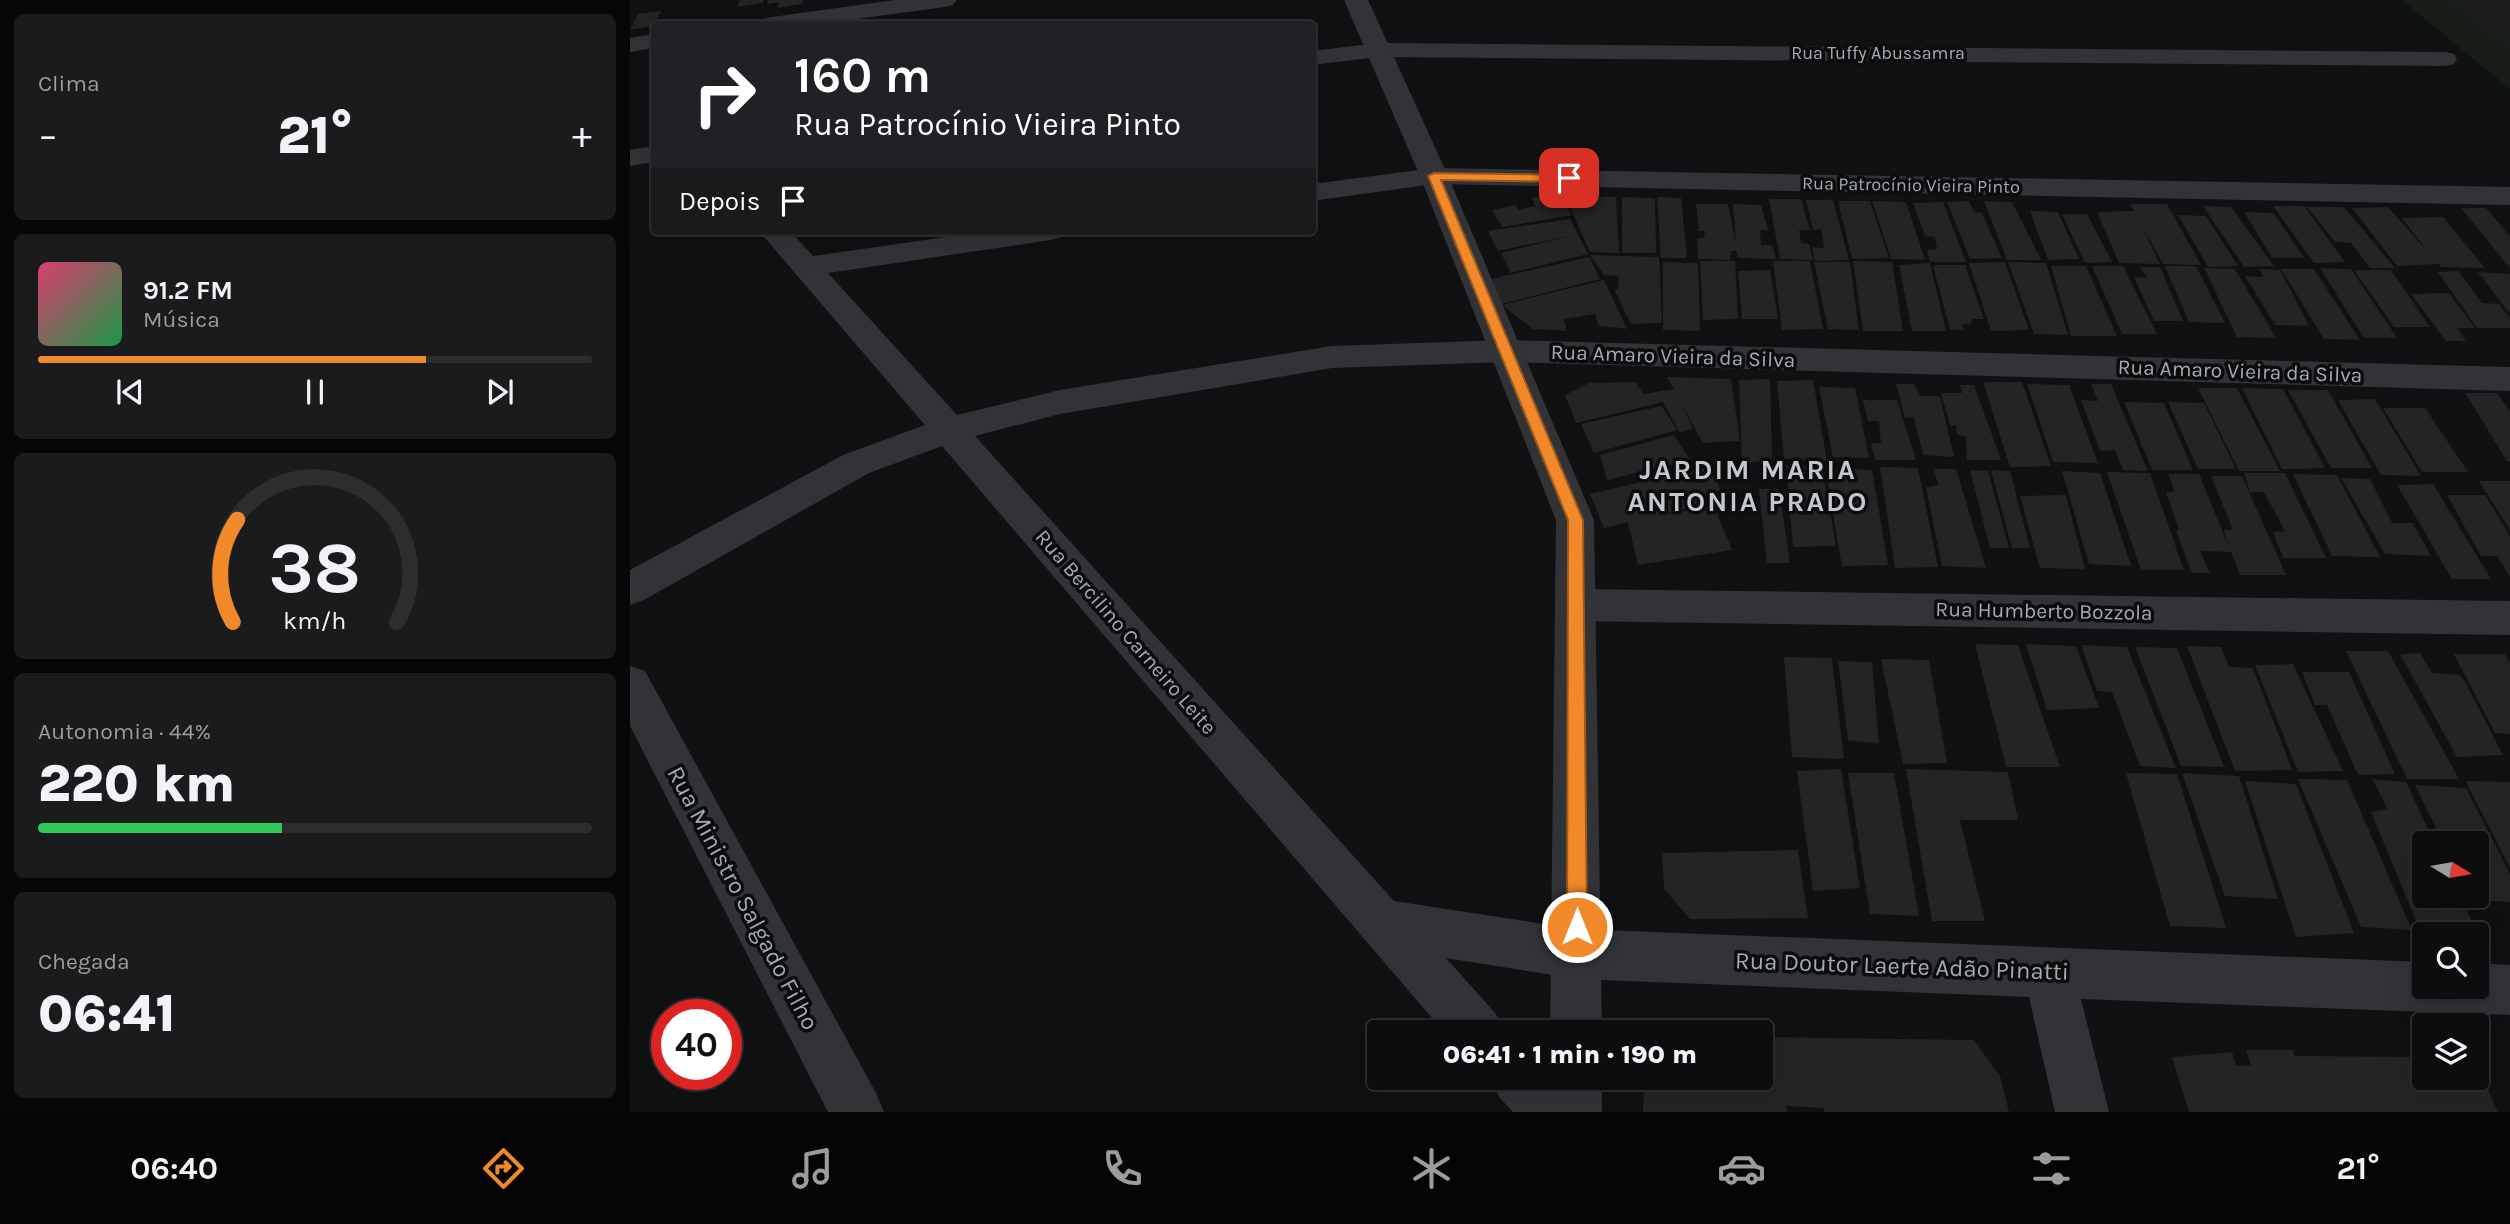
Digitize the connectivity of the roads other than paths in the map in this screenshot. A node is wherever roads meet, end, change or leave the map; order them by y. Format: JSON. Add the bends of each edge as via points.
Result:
{"nodes":[{"id":1,"x":945,"y":0,"type":"edge"},
{"id":2,"x":1356,"y":0,"type":"edge"},
{"id":3,"x":794,"y":21,"type":"edge"},
{"id":4,"x":651,"y":42,"type":"edge"},
{"id":5,"x":630,"y":45,"type":"edge"},
{"id":6,"x":1378,"y":50,"type":"junction"},
{"id":7,"x":1316,"y":58,"type":"edge"},
{"id":8,"x":2445,"y":59,"type":"dead end"},
{"id":9,"x":651,"y":154,"type":"edge"},
{"id":10,"x":630,"y":158,"type":"edge"},
{"id":11,"x":1434,"y":176,"type":"junction"},
{"id":12,"x":1316,"y":192,"type":"edge"},
{"id":13,"x":2510,"y":196,"type":"edge"},
{"id":14,"x":778,"y":235,"type":"edge"},
{"id":15,"x":1024,"y":235,"type":"edge"},
{"id":16,"x":806,"y":267,"type":"junction"},
{"id":17,"x":1505,"y":351,"type":"junction"},
{"id":18,"x":2510,"y":379,"type":"edge"},
{"id":19,"x":949,"y":430,"type":"junction"},
{"id":20,"x":630,"y":589,"type":"edge"},
{"id":21,"x":1577,"y":605,"type":"junction"},
{"id":22,"x":2510,"y":618,"type":"edge"},
{"id":23,"x":630,"y":684,"type":"edge"},
{"id":24,"x":1382,"y":923,"type":"junction"},
{"id":25,"x":1577,"y":954,"type":"junction"},
{"id":26,"x":2049,"y":972,"type":"junction"},
{"id":27,"x":2412,"y":987,"type":"edge"},
{"id":28,"x":2489,"y":989,"type":"edge"},
{"id":29,"x":2510,"y":990,"type":"edge"},
{"id":30,"x":1467,"y":1020,"type":"edge"},
{"id":31,"x":1576,"y":1020,"type":"edge"},
{"id":32,"x":1529,"y":1090,"type":"edge"},
{"id":33,"x":1575,"y":1090,"type":"edge"},
{"id":34,"x":857,"y":1112,"type":"edge"},
{"id":35,"x":1549,"y":1112,"type":"edge"},
{"id":36,"x":1575,"y":1112,"type":"edge"},
{"id":37,"x":2082,"y":1112,"type":"edge"}],
"edges":[{"from":1,"to":3,"type":"street"},
{"from":2,"to":6,"type":"street"},
{"from":4,"to":5,"type":"street"},
{"from":6,"to":7,"type":"street","name":"Rua Tuffy Abussamra"},
{"from":6,"to":8,"type":"street","name":"Rua Tuffy Abussamra"},
{"from":6,"to":11,"type":"street"},
{"from":9,"to":10,"type":"street"},
{"from":11,"to":12,"type":"street","name":"Rua Patrocínio Vieira Pinto"},
{"from":11,"to":13,"type":"street","name":"Rua Patrocínio Vieira Pinto"},
{"from":11,"to":17,"type":"street"},
{"from":14,"to":16,"type":"street","name":"Rua Bercilino Carneiro Leite"},
{"from":15,"to":16,"type":"street"},
{"from":16,"to":19,"type":"street","name":"Rua Bercilino Carneiro Leite"},
{"from":17,"to":18,"type":"street","name":"Rua Amaro Vieira da Silva"},
{"from":17,"to":19,"type":"street","name":"Rua Amaro Vieira da Silva","via":[[1332,358],[1060,402]]},
{"from":17,"to":21,"type":"street","via":[[1576,520]]},
{"from":19,"to":20,"type":"street","name":"Rua Amaro Vieira da Silva","via":[[856,464]]},
{"from":19,"to":24,"type":"street","name":"Rua Bercilino Carneiro Leite"},
{"from":21,"to":22,"type":"street","name":"Rua Humberto Bozzola"},
{"from":21,"to":25,"type":"street"},
{"from":23,"to":34,"type":"street","name":"Rua Ministro Salgado Filho"},
{"from":24,"to":25,"type":"street","name":"Rua Doutor Laerte Adão Pinatti"},
{"from":24,"to":30,"type":"street","name":"Rua Bercilino Carneiro Leite"},
{"from":25,"to":26,"type":"street","name":"Rua Doutor Laerte Adão Pinatti"},
{"from":25,"to":31,"type":"street"},
{"from":26,"to":27,"type":"street","name":"Rua Doutor Laerte Adão Pinatti"},
{"from":26,"to":37,"type":"street"},
{"from":28,"to":29,"type":"street"},
{"from":32,"to":35,"type":"street"},
{"from":33,"to":36,"type":"street"}]}
